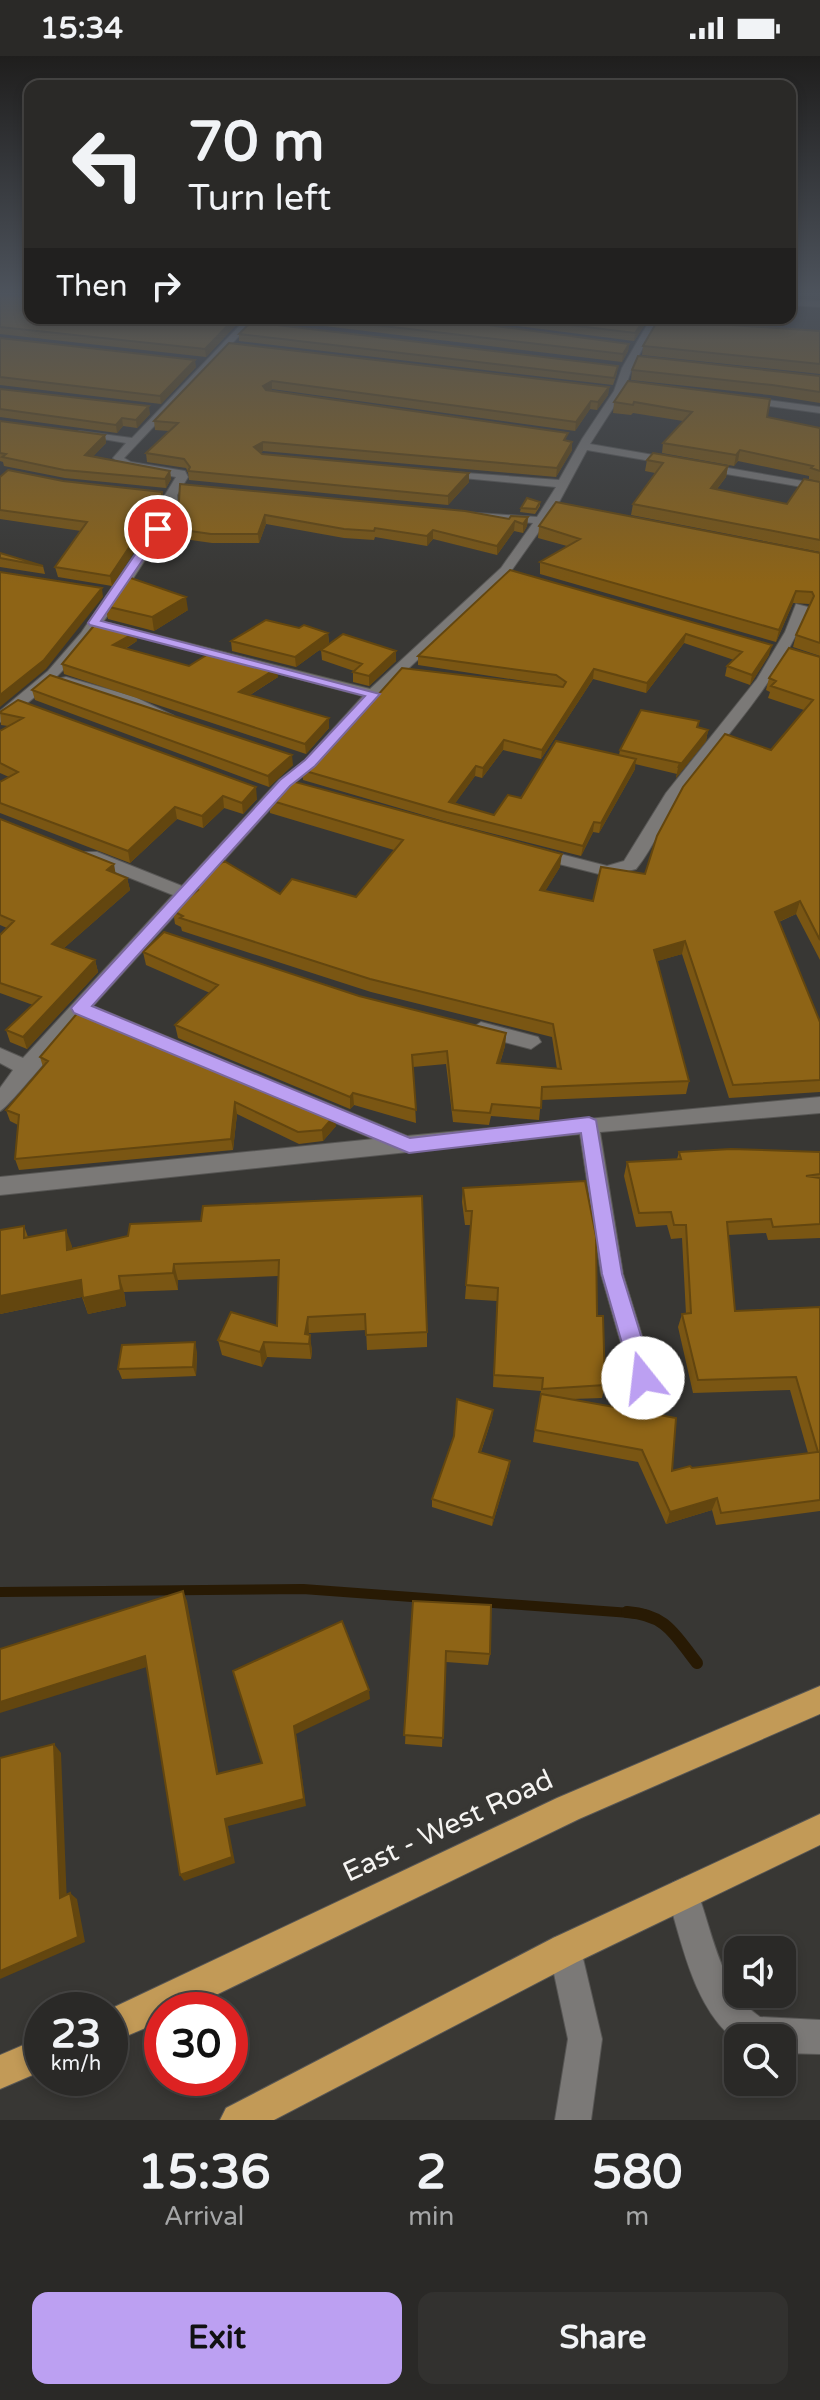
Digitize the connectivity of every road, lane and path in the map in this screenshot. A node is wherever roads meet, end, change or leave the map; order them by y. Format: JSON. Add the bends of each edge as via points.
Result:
{"nodes":[{"id":1,"x":183,"y":391,"type":"edge"},
{"id":2,"x":618,"y":391,"type":"edge"},
{"id":3,"x":728,"y":399,"type":"edge"},
{"id":4,"x":150,"y":409,"type":"edge"},
{"id":5,"x":165,"y":410,"type":"junction"},
{"id":6,"x":820,"y":410,"type":"edge"},
{"id":7,"x":59,"y":431,"type":"edge"},
{"id":8,"x":581,"y":440,"type":"junction"},
{"id":9,"x":134,"y":441,"type":"junction"},
{"id":10,"x":430,"y":472,"type":"edge"},
{"id":11,"x":563,"y":484,"type":"junction"},
{"id":12,"x":820,"y":487,"type":"edge"},
{"id":13,"x":192,"y":488,"type":"edge"},
{"id":14,"x":174,"y":491,"type":"junction"},
{"id":15,"x":156,"y":494,"type":"edge"},
{"id":16,"x":453,"y":512,"type":"edge"},
{"id":17,"x":541,"y":521,"type":"junction"},
{"id":18,"x":103,"y":591,"type":"edge"},
{"id":19,"x":117,"y":593,"type":"junction"},
{"id":20,"x":801,"y":607,"type":"edge"},
{"id":21,"x":94,"y":623,"type":"junction"},
{"id":22,"x":50,"y":677,"type":"junction"},
{"id":23,"x":373,"y":694,"type":"junction"},
{"id":24,"x":12,"y":709,"type":"edge"},
{"id":25,"x":181,"y":722,"type":"edge"},
{"id":26,"x":71,"y":848,"type":"edge"},
{"id":27,"x":526,"y":850,"type":"edge"},
{"id":28,"x":183,"y":893,"type":"junction"},
{"id":29,"x":80,"y":1008,"type":"junction"},
{"id":30,"x":457,"y":1023,"type":"edge"},
{"id":31,"x":531,"y":1042,"type":"dead end"},
{"id":32,"x":0,"y":1055,"type":"edge"},
{"id":33,"x":26,"y":1068,"type":"junction"},
{"id":34,"x":0,"y":1103,"type":"edge"},
{"id":35,"x":820,"y":1105,"type":"edge"},
{"id":36,"x":589,"y":1125,"type":"junction"},
{"id":37,"x":409,"y":1146,"type":"junction"},
{"id":38,"x":0,"y":1186,"type":"edge"},
{"id":39,"x":643,"y":1378,"type":"dead end"},
{"id":40,"x":820,"y":1700,"type":"edge"},
{"id":41,"x":820,"y":1829,"type":"edge"},
{"id":42,"x":683,"y":1894,"type":"junction"},
{"id":43,"x":565,"y":1950,"type":"junction"},
{"id":44,"x":128,"y":2018,"type":"edge"},
{"id":45,"x":820,"y":2037,"type":"edge"},
{"id":46,"x":24,"y":2062,"type":"edge"},
{"id":47,"x":0,"y":2072,"type":"edge"},
{"id":48,"x":238,"y":2120,"type":"edge"},
{"id":49,"x":573,"y":2120,"type":"edge"}],
"edges":[{"from":1,"to":5,"type":"street"},
{"from":2,"to":8,"type":"street"},
{"from":3,"to":6,"type":"street"},
{"from":4,"to":5,"type":"street"},
{"from":5,"to":9,"type":"street"},
{"from":7,"to":9,"type":"street"},
{"from":8,"to":11,"type":"street"},
{"from":8,"to":12,"type":"street"},
{"from":9,"to":14,"type":"street","via":[[119,460],[178,471],[182,477]]},
{"from":10,"to":11,"type":"street"},
{"from":11,"to":17,"type":"street","via":[[558,507]]},
{"from":13,"to":14,"type":"street"},
{"from":14,"to":15,"type":"street"},
{"from":14,"to":19,"type":"street","via":[[172,508]]},
{"from":16,"to":17,"type":"street"},
{"from":17,"to":23,"type":"street","via":[[512,573],[407,671]]},
{"from":18,"to":19,"type":"street"},
{"from":19,"to":21,"type":"street"},
{"from":20,"to":27,"type":"street","via":[[781,651],[670,798],[630,865],[607,871]]},
{"from":21,"to":22,"type":"street"},
{"from":21,"to":23,"type":"street"},
{"from":22,"to":24,"type":"street"},
{"from":22,"to":25,"type":"street","via":[[130,700]]},
{"from":23,"to":28,"type":"street","via":[[303,761],[292,785],[266,794]]},
{"from":26,"to":28,"type":"street"},
{"from":28,"to":29,"type":"street","via":[[157,933]]},
{"from":29,"to":33,"type":"street"},
{"from":29,"to":37,"type":"street"},
{"from":30,"to":31,"type":"street"},
{"from":32,"to":33,"type":"street"},
{"from":33,"to":34,"type":"street"},
{"from":35,"to":36,"type":"street"},
{"from":36,"to":37,"type":"street"},
{"from":36,"to":39,"type":"street","via":[[612,1274]]},
{"from":37,"to":38,"type":"street"},
{"from":40,"to":44,"type":"main road","name":"East - West Road","via":[[496,1842]]},
{"from":41,"to":42,"type":"main road"},
{"from":42,"to":43,"type":"main road"},
{"from":42,"to":45,"type":"street","via":[[721,1999],[733,2016],[750,2031]]},
{"from":43,"to":48,"type":"main road"},
{"from":43,"to":49,"type":"street","via":[[585,2039]]},
{"from":46,"to":47,"type":"main road"}]}
